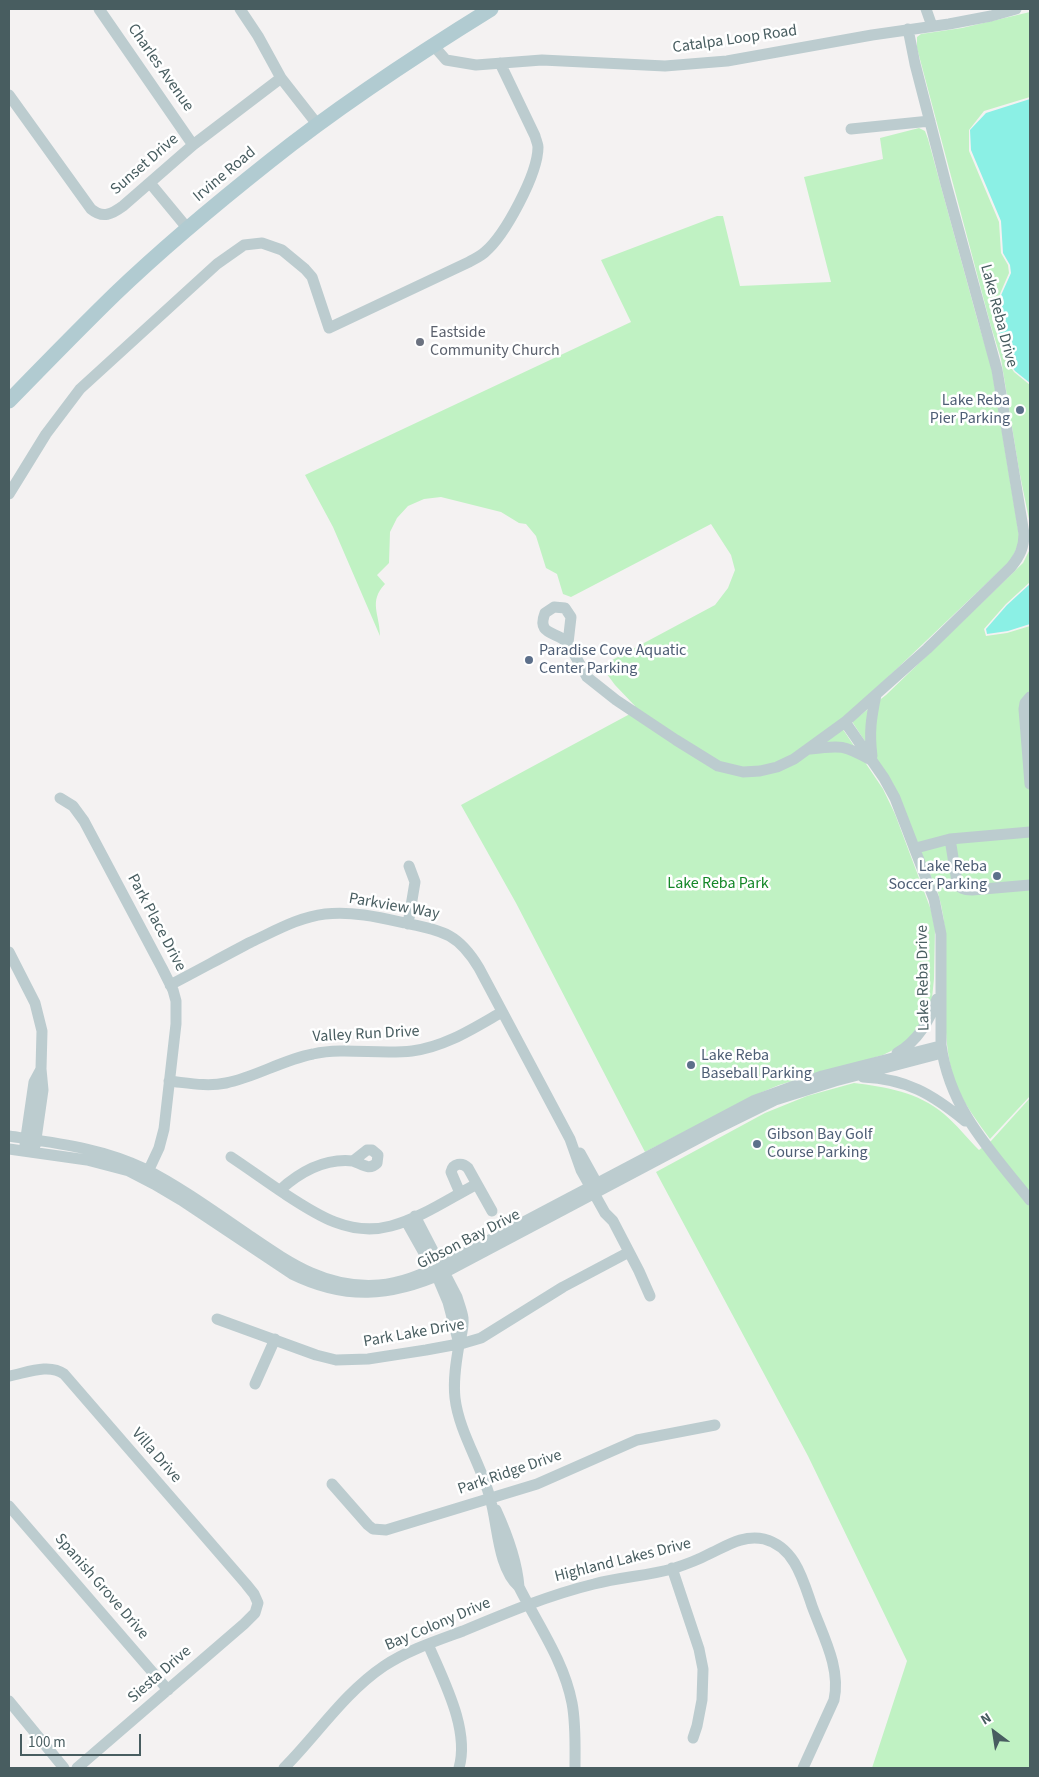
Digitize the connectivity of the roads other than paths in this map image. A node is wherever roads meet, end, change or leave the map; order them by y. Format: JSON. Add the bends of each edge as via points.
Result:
{"nodes":[{"id":1,"x":99,"y":9,"type":"edge"},
{"id":2,"x":240,"y":9,"type":"edge"},
{"id":3,"x":491,"y":9,"type":"edge"},
{"id":4,"x":1016,"y":9,"type":"edge"},
{"id":5,"x":927,"y":11,"type":"edge"},
{"id":6,"x":932,"y":26,"type":"junction"},
{"id":7,"x":908,"y":29,"type":"junction"},
{"id":8,"x":433,"y":45,"type":"junction"},
{"id":9,"x":500,"y":63,"type":"junction"},
{"id":10,"x":281,"y":78,"type":"junction"},
{"id":11,"x":9,"y":95,"type":"edge"},
{"id":12,"x":930,"y":121,"type":"junction"},
{"id":13,"x":317,"y":124,"type":"junction"},
{"id":14,"x":851,"y":129,"type":"dead end"},
{"id":15,"x":194,"y":145,"type":"junction"},
{"id":16,"x":150,"y":183,"type":"junction"},
{"id":17,"x":188,"y":229,"type":"junction"},
{"id":18,"x":9,"y":401,"type":"edge"},
{"id":19,"x":9,"y":494,"type":"edge"},
{"id":20,"x":568,"y":642,"type":"dead end"},
{"id":21,"x":876,"y":695,"type":"junction"},
{"id":22,"x":1030,"y":697,"type":"edge"},
{"id":23,"x":845,"y":722,"type":"junction"},
{"id":24,"x":809,"y":749,"type":"junction"},
{"id":25,"x":872,"y":760,"type":"junction"},
{"id":26,"x":1030,"y":784,"type":"edge"},
{"id":27,"x":60,"y":798,"type":"dead end"},
{"id":28,"x":1030,"y":832,"type":"edge"},
{"id":29,"x":950,"y":838,"type":"junction"},
{"id":30,"x":916,"y":848,"type":"junction"},
{"id":31,"x":409,"y":866,"type":"dead end"},
{"id":32,"x":1030,"y":885,"type":"edge"},
{"id":33,"x":408,"y":924,"type":"junction"},
{"id":34,"x":9,"y":952,"type":"edge"},
{"id":35,"x":170,"y":985,"type":"junction"},
{"id":36,"x":941,"y":991,"type":"junction"},
{"id":37,"x":502,"y":1012,"type":"junction"},
{"id":38,"x":942,"y":1049,"type":"junction"},
{"id":39,"x":887,"y":1058,"type":"junction"},
{"id":40,"x":852,"y":1076,"type":"junction"},
{"id":41,"x":169,"y":1081,"type":"junction"},
{"id":42,"x":773,"y":1097,"type":"junction"},
{"id":43,"x":973,"y":1127,"type":"junction"},
{"id":44,"x":9,"y":1136,"type":"edge"},
{"id":45,"x":31,"y":1139,"type":"junction"},
{"id":46,"x":9,"y":1149,"type":"edge"},
{"id":47,"x":29,"y":1152,"type":"junction"},
{"id":48,"x":231,"y":1157,"type":"dead end"},
{"id":49,"x":353,"y":1161,"type":"dead end"},
{"id":50,"x":144,"y":1173,"type":"junction"},
{"id":51,"x":477,"y":1184,"type":"junction"},
{"id":52,"x":596,"y":1188,"type":"junction"},
{"id":53,"x":280,"y":1190,"type":"junction"},
{"id":54,"x":460,"y":1193,"type":"junction"},
{"id":55,"x":1030,"y":1200,"type":"edge"},
{"id":56,"x":492,"y":1211,"type":"dead end"},
{"id":57,"x":410,"y":1218,"type":"junction"},
{"id":58,"x":629,"y":1252,"type":"junction"},
{"id":59,"x":438,"y":1271,"type":"junction"},
{"id":60,"x":650,"y":1296,"type":"dead end"},
{"id":61,"x":217,"y":1319,"type":"dead end"},
{"id":62,"x":275,"y":1339,"type":"junction"},
{"id":63,"x":459,"y":1344,"type":"junction"},
{"id":64,"x":9,"y":1376,"type":"edge"},
{"id":65,"x":255,"y":1384,"type":"dead end"},
{"id":66,"x":715,"y":1424,"type":"dead end"},
{"id":67,"x":332,"y":1484,"type":"dead end"},
{"id":68,"x":490,"y":1498,"type":"junction"},
{"id":69,"x":9,"y":1506,"type":"edge"},
{"id":70,"x":672,"y":1568,"type":"junction"},
{"id":71,"x":258,"y":1603,"type":"joint"},
{"id":72,"x":528,"y":1604,"type":"junction"},
{"id":73,"x":428,"y":1644,"type":"junction"},
{"id":74,"x":168,"y":1690,"type":"junction"},
{"id":75,"x":9,"y":1701,"type":"edge"},
{"id":76,"x":693,"y":1738,"type":"dead end"},
{"id":77,"x":64,"y":1768,"type":"edge"},
{"id":78,"x":77,"y":1768,"type":"edge"},
{"id":79,"x":284,"y":1768,"type":"edge"},
{"id":80,"x":459,"y":1768,"type":"edge"},
{"id":81,"x":575,"y":1768,"type":"edge"},
{"id":82,"x":803,"y":1768,"type":"edge"}],
"edges":[{"from":1,"to":15,"type":"street","name":"Charles Avenue"},
{"from":2,"to":10,"type":"street"},
{"from":3,"to":8,"type":"main road","name":"Irvine Road"},
{"from":4,"to":6,"type":"street","name":"Catalpa Loop Road"},
{"from":5,"to":6,"type":"street"},
{"from":6,"to":7,"type":"street","name":"Catalpa Loop Road"},
{"from":7,"to":9,"type":"street","name":"Catalpa Loop Road","via":[[703,63],[666,66],[542,60]]},
{"from":7,"to":12,"type":"street","name":"Lake Reba Drive"},
{"from":8,"to":9,"type":"street","name":"Catalpa Loop Road","via":[[446,60],[452,62]]},
{"from":8,"to":13,"type":"main road","name":"Irvine Road"},
{"from":9,"to":19,"type":"street","via":[[538,147],[536,162],[519,202],[494,243],[484,253],[329,328],[312,277],[305,269],[282,250],[262,242],[244,246],[217,264],[80,390],[46,434]]},
{"from":10,"to":13,"type":"street"},
{"from":10,"to":15,"type":"street","name":"Sunset Drive"},
{"from":11,"to":16,"type":"street","name":"Sunset Drive","via":[[94,211],[103,215],[113,213]]},
{"from":12,"to":14,"type":"street"},
{"from":12,"to":21,"type":"street","name":"Lake Reba Drive","via":[[997,370],[1024,543],[1022,552],[1011,567]]},
{"from":13,"to":17,"type":"main road","name":"Irvine Road"},
{"from":15,"to":16,"type":"street","name":"Sunset Drive"},
{"from":16,"to":17,"type":"street"},
{"from":17,"to":18,"type":"main road","name":"Irvine Road","via":[[116,292]]},
{"from":20,"to":24,"type":"street","name":"Lake Reba Drive","via":[[587,677],[718,766],[743,772],[760,771],[786,763]]},
{"from":21,"to":23,"type":"street","name":"Lake Reba Drive"},
{"from":21,"to":25,"type":"street","via":[[869,734]]},
{"from":22,"to":26,"type":"street","via":[[1024,709]]},
{"from":23,"to":24,"type":"street","name":"Lake Reba Drive"},
{"from":23,"to":25,"type":"street","name":"Lake Reba Drive"},
{"from":24,"to":25,"type":"street","via":[[836,745],[850,748]]},
{"from":25,"to":30,"type":"street","name":"Lake Reba Drive","via":[[895,798]]},
{"from":27,"to":35,"type":"street","name":"Park Place Drive","via":[[79,813]]},
{"from":28,"to":29,"type":"street"},
{"from":29,"to":30,"type":"street"},
{"from":29,"to":32,"type":"street","via":[[956,882],[964,890]]},
{"from":30,"to":36,"type":"street","name":"Lake Reba Drive","via":[[939,920]]},
{"from":31,"to":33,"type":"street","via":[[415,882]]},
{"from":33,"to":35,"type":"street","name":"Parkview Way","via":[[347,913],[313,916],[279,928]]},
{"from":33,"to":37,"type":"street","name":"Parkview Way","via":[[438,930],[457,940],[472,957]]},
{"from":34,"to":45,"type":"street","via":[[40,1021],[42,1069],[34,1082]]},
{"from":35,"to":41,"type":"street","name":"Park Place Drive","via":[[177,1013]]},
{"from":36,"to":38,"type":"street","name":"Lake Reba Drive"},
{"from":36,"to":39,"type":"street","via":[[922,1030],[909,1045]]},
{"from":37,"to":41,"type":"street","name":"Valley Run Drive","via":[[448,1041],[425,1049],[315,1053],[225,1083],[206,1085]]},
{"from":37,"to":52,"type":"street","name":"Parkview Way","via":[[570,1140],[585,1160]]},
{"from":38,"to":39,"type":"street","name":"Gibson Bay Drive"},
{"from":38,"to":40,"type":"street","name":"Gibson Bay Drive"},
{"from":38,"to":43,"type":"street","name":"Lake Reba Drive","via":[[951,1087]]},
{"from":39,"to":42,"type":"street","name":"Gibson Bay Drive","via":[[822,1076]]},
{"from":40,"to":42,"type":"street","name":"Gibson Bay Drive"},
{"from":40,"to":43,"type":"street","via":[[890,1079],[916,1087]]},
{"from":41,"to":50,"type":"street","name":"Park Place Drive","via":[[162,1138]]},
{"from":42,"to":52,"type":"street","name":"Gibson Bay Drive","via":[[748,1113],[681,1143]]},
{"from":43,"to":55,"type":"street","name":"Lake Reba Drive"},
{"from":44,"to":45,"type":"street","name":"Gibson Bay Drive"},
{"from":45,"to":47,"type":"street"},
{"from":45,"to":50,"type":"street","name":"Gibson Bay Drive","via":[[94,1150]]},
{"from":46,"to":47,"type":"street","name":"Gibson Bay Drive"},
{"from":47,"to":50,"type":"street","name":"Gibson Bay Drive","via":[[102,1162]]},
{"from":48,"to":53,"type":"street"},
{"from":49,"to":53,"type":"street","via":[[318,1165]]},
{"from":50,"to":59,"type":"street","name":"Gibson Bay Drive","via":[[278,1266],[318,1286],[345,1292],[373,1293],[414,1286]]},
{"from":51,"to":54,"type":"street"},
{"from":51,"to":54,"type":"street","via":[[465,1165],[457,1164],[452,1169],[452,1176]]},
{"from":51,"to":56,"type":"street"},
{"from":52,"to":58,"type":"street","name":"Parkview Way","via":[[605,1213],[613,1221]]},
{"from":52,"to":59,"type":"street","name":"Gibson Bay Drive"},
{"from":53,"to":57,"type":"street","via":[[319,1216],[350,1228],[382,1228]]},
{"from":54,"to":57,"type":"street"},
{"from":57,"to":59,"type":"street"},
{"from":58,"to":60,"type":"street","name":"Parkview Way"},
{"from":58,"to":63,"type":"street","name":"Park Lake Drive","via":[[563,1287],[488,1334]]},
{"from":59,"to":63,"type":"street","via":[[462,1311],[464,1325]]},
{"from":61,"to":62,"type":"street","name":"Park Lake Drive"},
{"from":62,"to":63,"type":"street","name":"Park Lake Drive","via":[[321,1357],[346,1361]]},
{"from":62,"to":65,"type":"street"},
{"from":63,"to":68,"type":"street","via":[[456,1407]]},
{"from":64,"to":71,"type":"street","name":"Villa Drive","via":[[46,1369],[64,1374],[246,1584]]},
{"from":66,"to":68,"type":"street","name":"Park Ridge Drive","via":[[637,1440],[547,1480]]},
{"from":67,"to":68,"type":"street","name":"Park Ridge Drive","via":[[368,1525],[380,1530]]},
{"from":68,"to":72,"type":"street","via":[[506,1530],[507,1551]]},
{"from":69,"to":74,"type":"street","name":"Spanish Grove Drive"},
{"from":70,"to":72,"type":"street","name":"Highland Lakes Drive","via":[[589,1585]]},
{"from":70,"to":76,"type":"street","via":[[703,1669],[702,1700]]},
{"from":70,"to":82,"type":"street","name":"Highland Lakes Drive","via":[[752,1538],[779,1546],[793,1560],[828,1649],[836,1680],[830,1709]]},
{"from":71,"to":74,"type":"street","name":"Siesta Drive","via":[[250,1618]]},
{"from":72,"to":73,"type":"street","name":"Bay Colony Drive"},
{"from":72,"to":81,"type":"street","via":[[569,1690],[575,1725]]},
{"from":73,"to":79,"type":"street","name":"Bay Colony Drive","via":[[397,1658],[362,1683]]},
{"from":73,"to":80,"type":"street","via":[[461,1732]]},
{"from":74,"to":78,"type":"street","name":"Siesta Drive"},
{"from":75,"to":77,"type":"street"}]}
